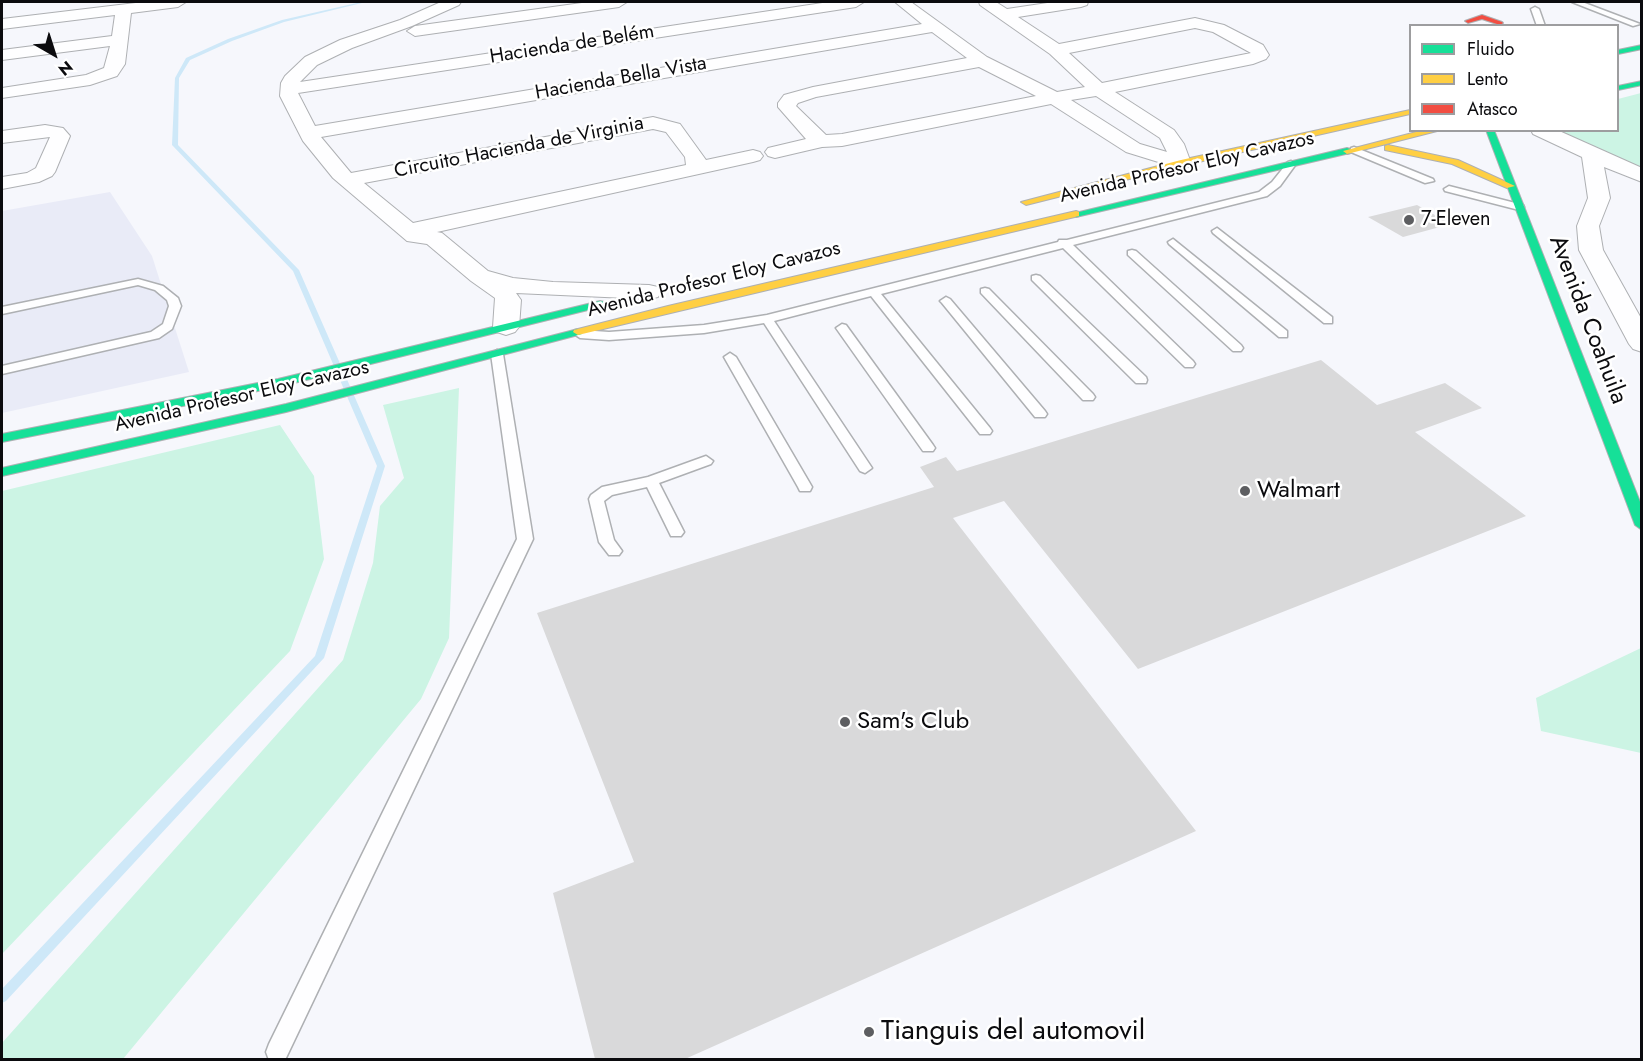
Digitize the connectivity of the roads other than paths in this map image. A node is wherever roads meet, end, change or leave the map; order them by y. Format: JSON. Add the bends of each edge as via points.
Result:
{"nodes":[{"id":1,"x":178,"y":2,"type":"edge"},
{"id":2,"x":453,"y":2,"type":"edge"},
{"id":3,"x":619,"y":2,"type":"edge"},
{"id":4,"x":856,"y":2,"type":"edge"},
{"id":5,"x":902,"y":2,"type":"edge"},
{"id":6,"x":986,"y":2,"type":"edge"},
{"id":7,"x":1081,"y":2,"type":"edge"},
{"id":8,"x":1487,"y":2,"type":"edge"},
{"id":9,"x":1576,"y":2,"type":"edge"},
{"id":10,"x":124,"y":8,"type":"junction"},
{"id":11,"x":1535,"y":9,"type":"dead end"},
{"id":12,"x":1005,"y":14,"type":"junction"},
{"id":13,"x":1467,"y":19,"type":"edge"},
{"id":14,"x":1639,"y":23,"type":"edge"},
{"id":15,"x":2,"y":24,"type":"edge"},
{"id":16,"x":1500,"y":24,"type":"edge"},
{"id":17,"x":1539,"y":24,"type":"edge"},
{"id":18,"x":701,"y":25,"type":"junction"},
{"id":19,"x":935,"y":27,"type":"junction"},
{"id":20,"x":1619,"y":27,"type":"edge"},
{"id":21,"x":363,"y":38,"type":"junction"},
{"id":22,"x":119,"y":40,"type":"junction"},
{"id":23,"x":1641,"y":47,"type":"edge"},
{"id":24,"x":1056,"y":50,"type":"junction"},
{"id":25,"x":1619,"y":52,"type":"edge"},
{"id":26,"x":2,"y":55,"type":"edge"},
{"id":27,"x":1641,"y":55,"type":"edge"},
{"id":28,"x":734,"y":60,"type":"junction"},
{"id":29,"x":981,"y":61,"type":"junction"},
{"id":30,"x":1629,"y":64,"type":"edge"},
{"id":31,"x":1641,"y":83,"type":"edge"},
{"id":32,"x":1619,"y":88,"type":"edge"},
{"id":33,"x":289,"y":89,"type":"junction"},
{"id":34,"x":1098,"y":89,"type":"junction"},
{"id":35,"x":2,"y":93,"type":"edge"},
{"id":36,"x":1054,"y":99,"type":"junction"},
{"id":37,"x":1409,"y":112,"type":"edge"},
{"id":38,"x":1429,"y":132,"type":"edge"},
{"id":39,"x":1491,"y":132,"type":"edge"},
{"id":40,"x":1545,"y":132,"type":"edge"},
{"id":41,"x":308,"y":133,"type":"junction"},
{"id":42,"x":2,"y":137,"type":"edge"},
{"id":43,"x":822,"y":141,"type":"junction"},
{"id":44,"x":1374,"y":146,"type":"junction"},
{"id":45,"x":1354,"y":150,"type":"junction"},
{"id":46,"x":775,"y":152,"type":"dead end"},
{"id":47,"x":1592,"y":153,"type":"junction"},
{"id":48,"x":753,"y":156,"type":"dead end"},
{"id":49,"x":1181,"y":163,"type":"junction"},
{"id":50,"x":1291,"y":164,"type":"junction"},
{"id":51,"x":697,"y":168,"type":"junction"},
{"id":52,"x":1641,"y":176,"type":"edge"},
{"id":53,"x":347,"y":180,"type":"junction"},
{"id":54,"x":1429,"y":181,"type":"dead end"},
{"id":55,"x":2,"y":183,"type":"edge"},
{"id":56,"x":1510,"y":186,"type":"junction"},
{"id":57,"x":1449,"y":189,"type":"dead end"},
{"id":58,"x":1122,"y":203,"type":"junction"},
{"id":59,"x":1007,"y":207,"type":"dead end"},
{"id":60,"x":1519,"y":207,"type":"junction"},
{"id":61,"x":1217,"y":231,"type":"dead end"},
{"id":62,"x":412,"y":234,"type":"junction"},
{"id":63,"x":1064,"y":242,"type":"junction"},
{"id":64,"x":1173,"y":242,"type":"dead end"},
{"id":65,"x":1132,"y":253,"type":"dead end"},
{"id":66,"x":479,"y":276,"type":"junction"},
{"id":67,"x":1036,"y":278,"type":"dead end"},
{"id":68,"x":655,"y":291,"type":"joint"},
{"id":69,"x":873,"y":291,"type":"junction"},
{"id":70,"x":985,"y":291,"type":"dead end"},
{"id":71,"x":946,"y":301,"type":"dead end"},
{"id":72,"x":2,"y":310,"type":"edge"},
{"id":73,"x":767,"y":319,"type":"junction"},
{"id":74,"x":1328,"y":320,"type":"dead end"},
{"id":75,"x":842,"y":328,"type":"dead end"},
{"id":76,"x":498,"y":329,"type":"junction"},
{"id":77,"x":1282,"y":333,"type":"dead end"},
{"id":78,"x":576,"y":334,"type":"junction"},
{"id":79,"x":1641,"y":344,"type":"edge"},
{"id":80,"x":1237,"y":348,"type":"dead end"},
{"id":81,"x":497,"y":354,"type":"junction"},
{"id":82,"x":730,"y":357,"type":"dead end"},
{"id":83,"x":1189,"y":364,"type":"dead end"},
{"id":84,"x":2,"y":370,"type":"edge"},
{"id":85,"x":1141,"y":380,"type":"dead end"},
{"id":86,"x":1088,"y":397,"type":"dead end"},
{"id":87,"x":1040,"y":414,"type":"dead end"},
{"id":88,"x":985,"y":430,"type":"dead end"},
{"id":89,"x":2,"y":438,"type":"edge"},
{"id":90,"x":928,"y":448,"type":"dead end"},
{"id":91,"x":706,"y":461,"type":"dead end"},
{"id":92,"x":865,"y":468,"type":"dead end"},
{"id":93,"x":2,"y":472,"type":"edge"},
{"id":94,"x":651,"y":481,"type":"junction"},
{"id":95,"x":805,"y":487,"type":"dead end"},
{"id":96,"x":1641,"y":525,"type":"edge"},
{"id":97,"x":676,"y":532,"type":"dead end"},
{"id":98,"x":614,"y":550,"type":"dead end"},
{"id":99,"x":277,"y":1052,"type":"dead end"}],
"edges":[{"from":1,"to":10,"type":"street"},
{"from":2,"to":21,"type":"street"},
{"from":3,"to":21,"type":"street"},
{"from":4,"to":18,"type":"street","name":"Hacienda de Belém"},
{"from":5,"to":19,"type":"street"},
{"from":6,"to":12,"type":"street"},
{"from":7,"to":12,"type":"street"},
{"from":8,"to":16,"type":"main road"},
{"from":9,"to":14,"type":"lane"},
{"from":10,"to":15,"type":"street"},
{"from":10,"to":22,"type":"street"},
{"from":11,"to":17,"type":"lane"},
{"from":12,"to":24,"type":"street"},
{"from":13,"to":16,"type":"main road","via":[[1482,17]]},
{"from":14,"to":20,"type":"lane"},
{"from":18,"to":28,"type":"street"},
{"from":18,"to":33,"type":"street","name":"Hacienda de Belém"},
{"from":19,"to":28,"type":"street","name":"Hacienda Bella Vista"},
{"from":19,"to":29,"type":"street"},
{"from":21,"to":33,"type":"street","via":[[311,61],[294,76]]},
{"from":22,"to":26,"type":"street"},
{"from":22,"to":35,"type":"street","via":[[116,64],[106,75]]},
{"from":23,"to":25,"type":"main road"},
{"from":24,"to":34,"type":"street"},
{"from":24,"to":34,"type":"street","via":[[1195,23],[1218,28],[1260,52],[1253,59]]},
{"from":27,"to":30,"type":"main road"},
{"from":28,"to":41,"type":"street","name":"Hacienda Bella Vista"},
{"from":29,"to":36,"type":"street"},
{"from":29,"to":43,"type":"street","via":[[791,99],[787,103],[789,110]]},
{"from":31,"to":32,"type":"main road"},
{"from":33,"to":41,"type":"street","via":[[291,102]]},
{"from":34,"to":36,"type":"street"},
{"from":34,"to":49,"type":"street","via":[[1167,134]]},
{"from":36,"to":43,"type":"street","via":[[861,137]]},
{"from":36,"to":49,"type":"street","via":[[1133,148]]},
{"from":37,"to":49,"type":"main road","name":"Avenida Profesor Eloy Cavazos"},
{"from":38,"to":44,"type":"main road","name":"Avenida Profesor Eloy Cavazos"},
{"from":39,"to":56,"type":"main road","name":"Avenida Coahuila"},
{"from":40,"to":47,"type":"street"},
{"from":41,"to":53,"type":"street"},
{"from":42,"to":55,"type":"street","via":[[45,131],[60,136],[45,172]]},
{"from":43,"to":46,"type":"street"},
{"from":44,"to":45,"type":"main road","name":"Avenida Profesor Eloy Cavazos"},
{"from":44,"to":56,"type":"main road","via":[[1455,162]]},
{"from":45,"to":50,"type":"main road","name":"Avenida Profesor Eloy Cavazos"},
{"from":45,"to":54,"type":"lane"},
{"from":47,"to":52,"type":"street"},
{"from":47,"to":79,"type":"street","via":[[1599,198],[1588,226],[1591,250]]},
{"from":48,"to":51,"type":"street"},
{"from":49,"to":50,"type":"main road","via":[[1232,167]]},
{"from":49,"to":58,"type":"main road","via":[[1160,186]]},
{"from":49,"to":59,"type":"main road","name":"Avenida Profesor Eloy Cavazos"},
{"from":50,"to":58,"type":"main road","name":"Avenida Profesor Eloy Cavazos"},
{"from":50,"to":63,"type":"lane","via":[[1263,194]]},
{"from":51,"to":53,"type":"street","name":"Circuito Hacienda de Virginia","via":[[695,157],[673,128],[653,123]]},
{"from":51,"to":62,"type":"street"},
{"from":53,"to":62,"type":"street"},
{"from":56,"to":60,"type":"main road","name":"Avenida Coahuila"},
{"from":57,"to":60,"type":"lane"},
{"from":58,"to":78,"type":"main road","name":"Avenida Profesor Eloy Cavazos"},
{"from":60,"to":96,"type":"main road","name":"Avenida Coahuila"},
{"from":61,"to":74,"type":"lane"},
{"from":62,"to":66,"type":"street","via":[[434,238]]},
{"from":62,"to":76,"type":"street","via":[[415,246],[482,302]]},
{"from":63,"to":69,"type":"lane"},
{"from":63,"to":83,"type":"lane"},
{"from":64,"to":77,"type":"lane"},
{"from":65,"to":80,"type":"lane"},
{"from":66,"to":68,"type":"street","via":[[530,287]]},
{"from":66,"to":76,"type":"street","via":[[509,300]]},
{"from":67,"to":85,"type":"lane"},
{"from":68,"to":76,"type":"main road","name":"Avenida Profesor Eloy Cavazos"},
{"from":69,"to":73,"type":"lane"},
{"from":69,"to":88,"type":"lane"},
{"from":70,"to":86,"type":"lane"},
{"from":71,"to":87,"type":"lane"},
{"from":72,"to":84,"type":"lane","via":[[138,282],[159,288],[176,306],[168,326],[155,335]]},
{"from":73,"to":78,"type":"lane","via":[[609,336]]},
{"from":73,"to":92,"type":"lane"},
{"from":75,"to":90,"type":"lane"},
{"from":76,"to":89,"type":"main road","name":"Avenida Profesor Eloy Cavazos","via":[[278,383]]},
{"from":78,"to":81,"type":"main road","name":"Avenida Profesor Eloy Cavazos"},
{"from":81,"to":93,"type":"main road","name":"Avenida Profesor Eloy Cavazos","via":[[286,408]]},
{"from":81,"to":99,"type":"lane","via":[[525,539]]},
{"from":82,"to":95,"type":"lane"},
{"from":91,"to":94,"type":"lane"},
{"from":94,"to":97,"type":"lane"},
{"from":94,"to":98,"type":"lane","via":[[607,491],[596,499],[607,542]]}]}
